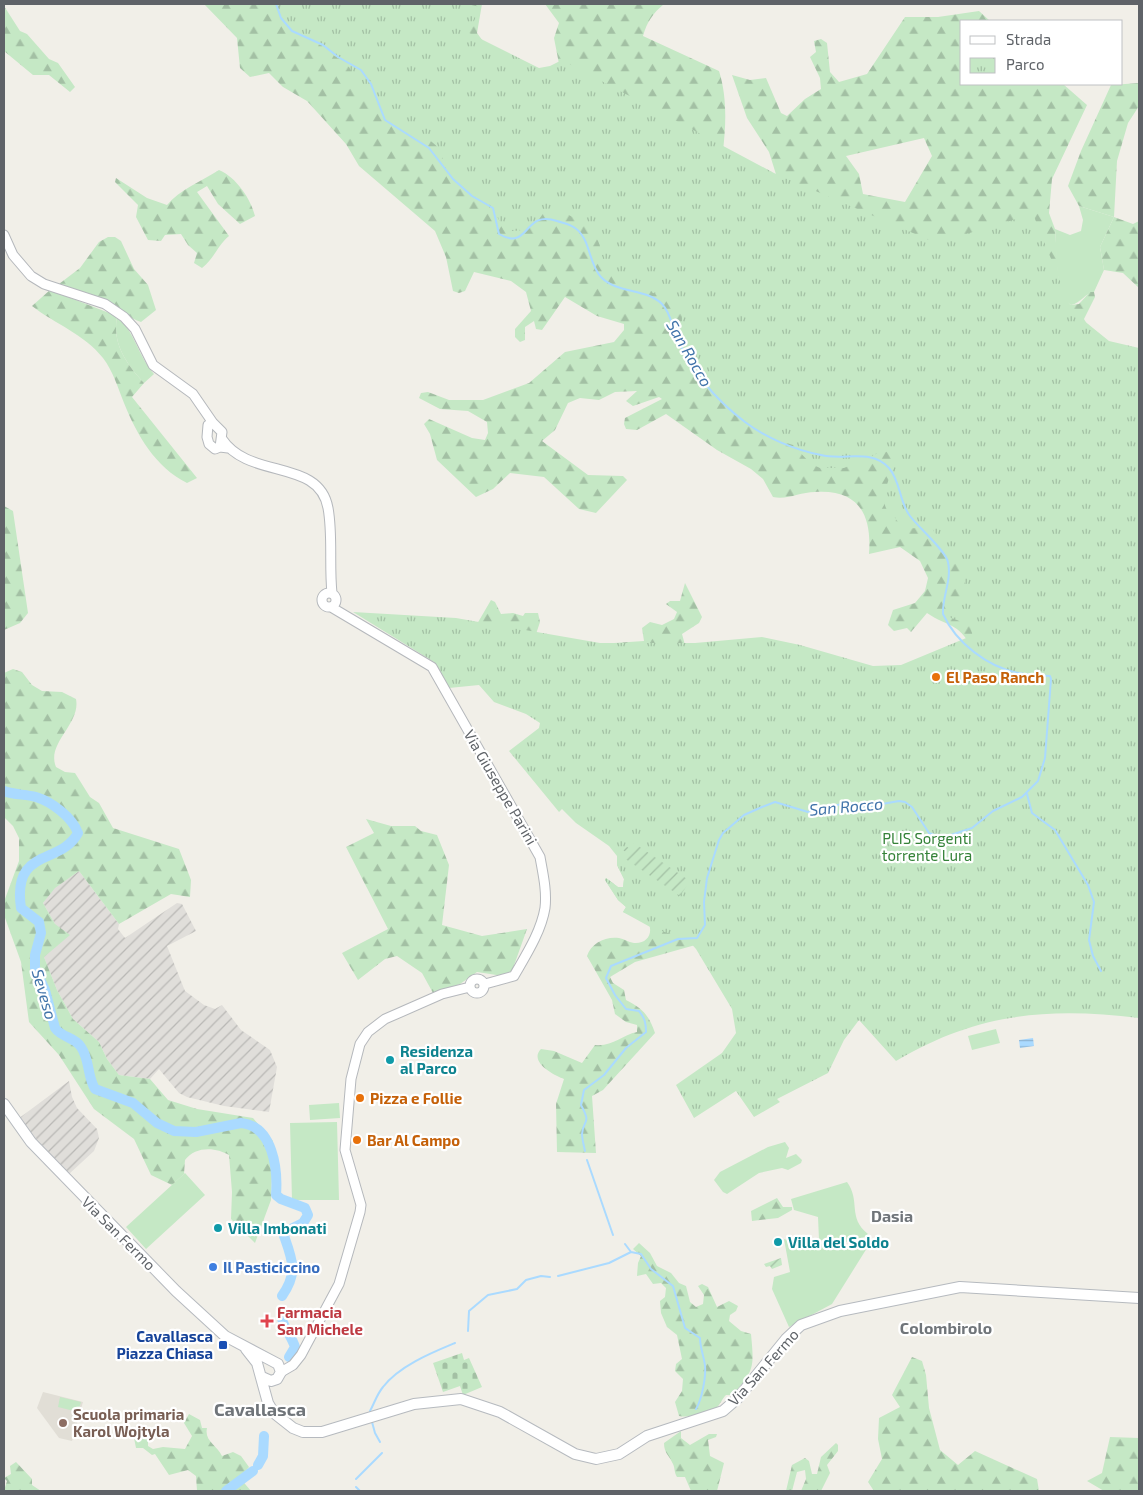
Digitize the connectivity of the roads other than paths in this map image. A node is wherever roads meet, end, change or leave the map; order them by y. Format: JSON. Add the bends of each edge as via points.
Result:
{"nodes":[{"id":1,"x":4,"y":235,"type":"edge"},
{"id":2,"x":210,"y":425,"type":"junction"},
{"id":3,"x":223,"y":445,"type":"junction"},
{"id":4,"x":4,"y":1104,"type":"edge"},
{"id":5,"x":1139,"y":1298,"type":"edge"},
{"id":6,"x":246,"y":1349,"type":"junction"},
{"id":7,"x":277,"y":1366,"type":"junction"},
{"id":8,"x":261,"y":1374,"type":"junction"},
{"id":9,"x":273,"y":1381,"type":"junction"},
{"id":10,"x":271,"y":1408,"type":"junction"}],
"edges":[{"from":1,"to":2,"type":"street","via":[[13,255],[31,276],[44,284],[105,304],[124,317],[135,329],[153,365],[193,394]]},
{"from":2,"to":3,"type":"street","via":[[219,427]]},
{"from":2,"to":3,"type":"street","via":[[209,444],[215,449]]},
{"from":3,"to":7,"type":"street","name":"Via Giuseppe Parini","via":[[256,464],[298,474],[312,482],[323,495],[328,508],[331,598],[348,615],[432,667],[540,857],[545,891],[545,908],[535,937],[514,976],[485,984],[477,993],[470,987],[442,994],[385,1019],[368,1032],[360,1044],[351,1079],[345,1150],[361,1205],[360,1212],[339,1284],[301,1355],[293,1365]]},
{"from":4,"to":6,"type":"main road","name":"Via San Fermo","via":[[31,1142],[80,1194],[203,1316]]},
{"from":5,"to":10,"type":"main road","name":"Via San Fermo","via":[[960,1287],[840,1311],[801,1325],[738,1398],[723,1410],[647,1436],[607,1458],[575,1454],[500,1412],[461,1399],[414,1404],[336,1429],[310,1433],[293,1428]]},
{"from":6,"to":7,"type":"main road","name":"Via San Fermo"},
{"from":6,"to":8,"type":"main road","name":"Via San Fermo","via":[[255,1358]]},
{"from":7,"to":8,"type":"main road","via":[[264,1362]]},
{"from":7,"to":9,"type":"main road","via":[[278,1377]]},
{"from":8,"to":9,"type":"main road"},
{"from":8,"to":10,"type":"main road","name":"Via San Fermo"},
{"from":9,"to":10,"type":"main road"}]}
